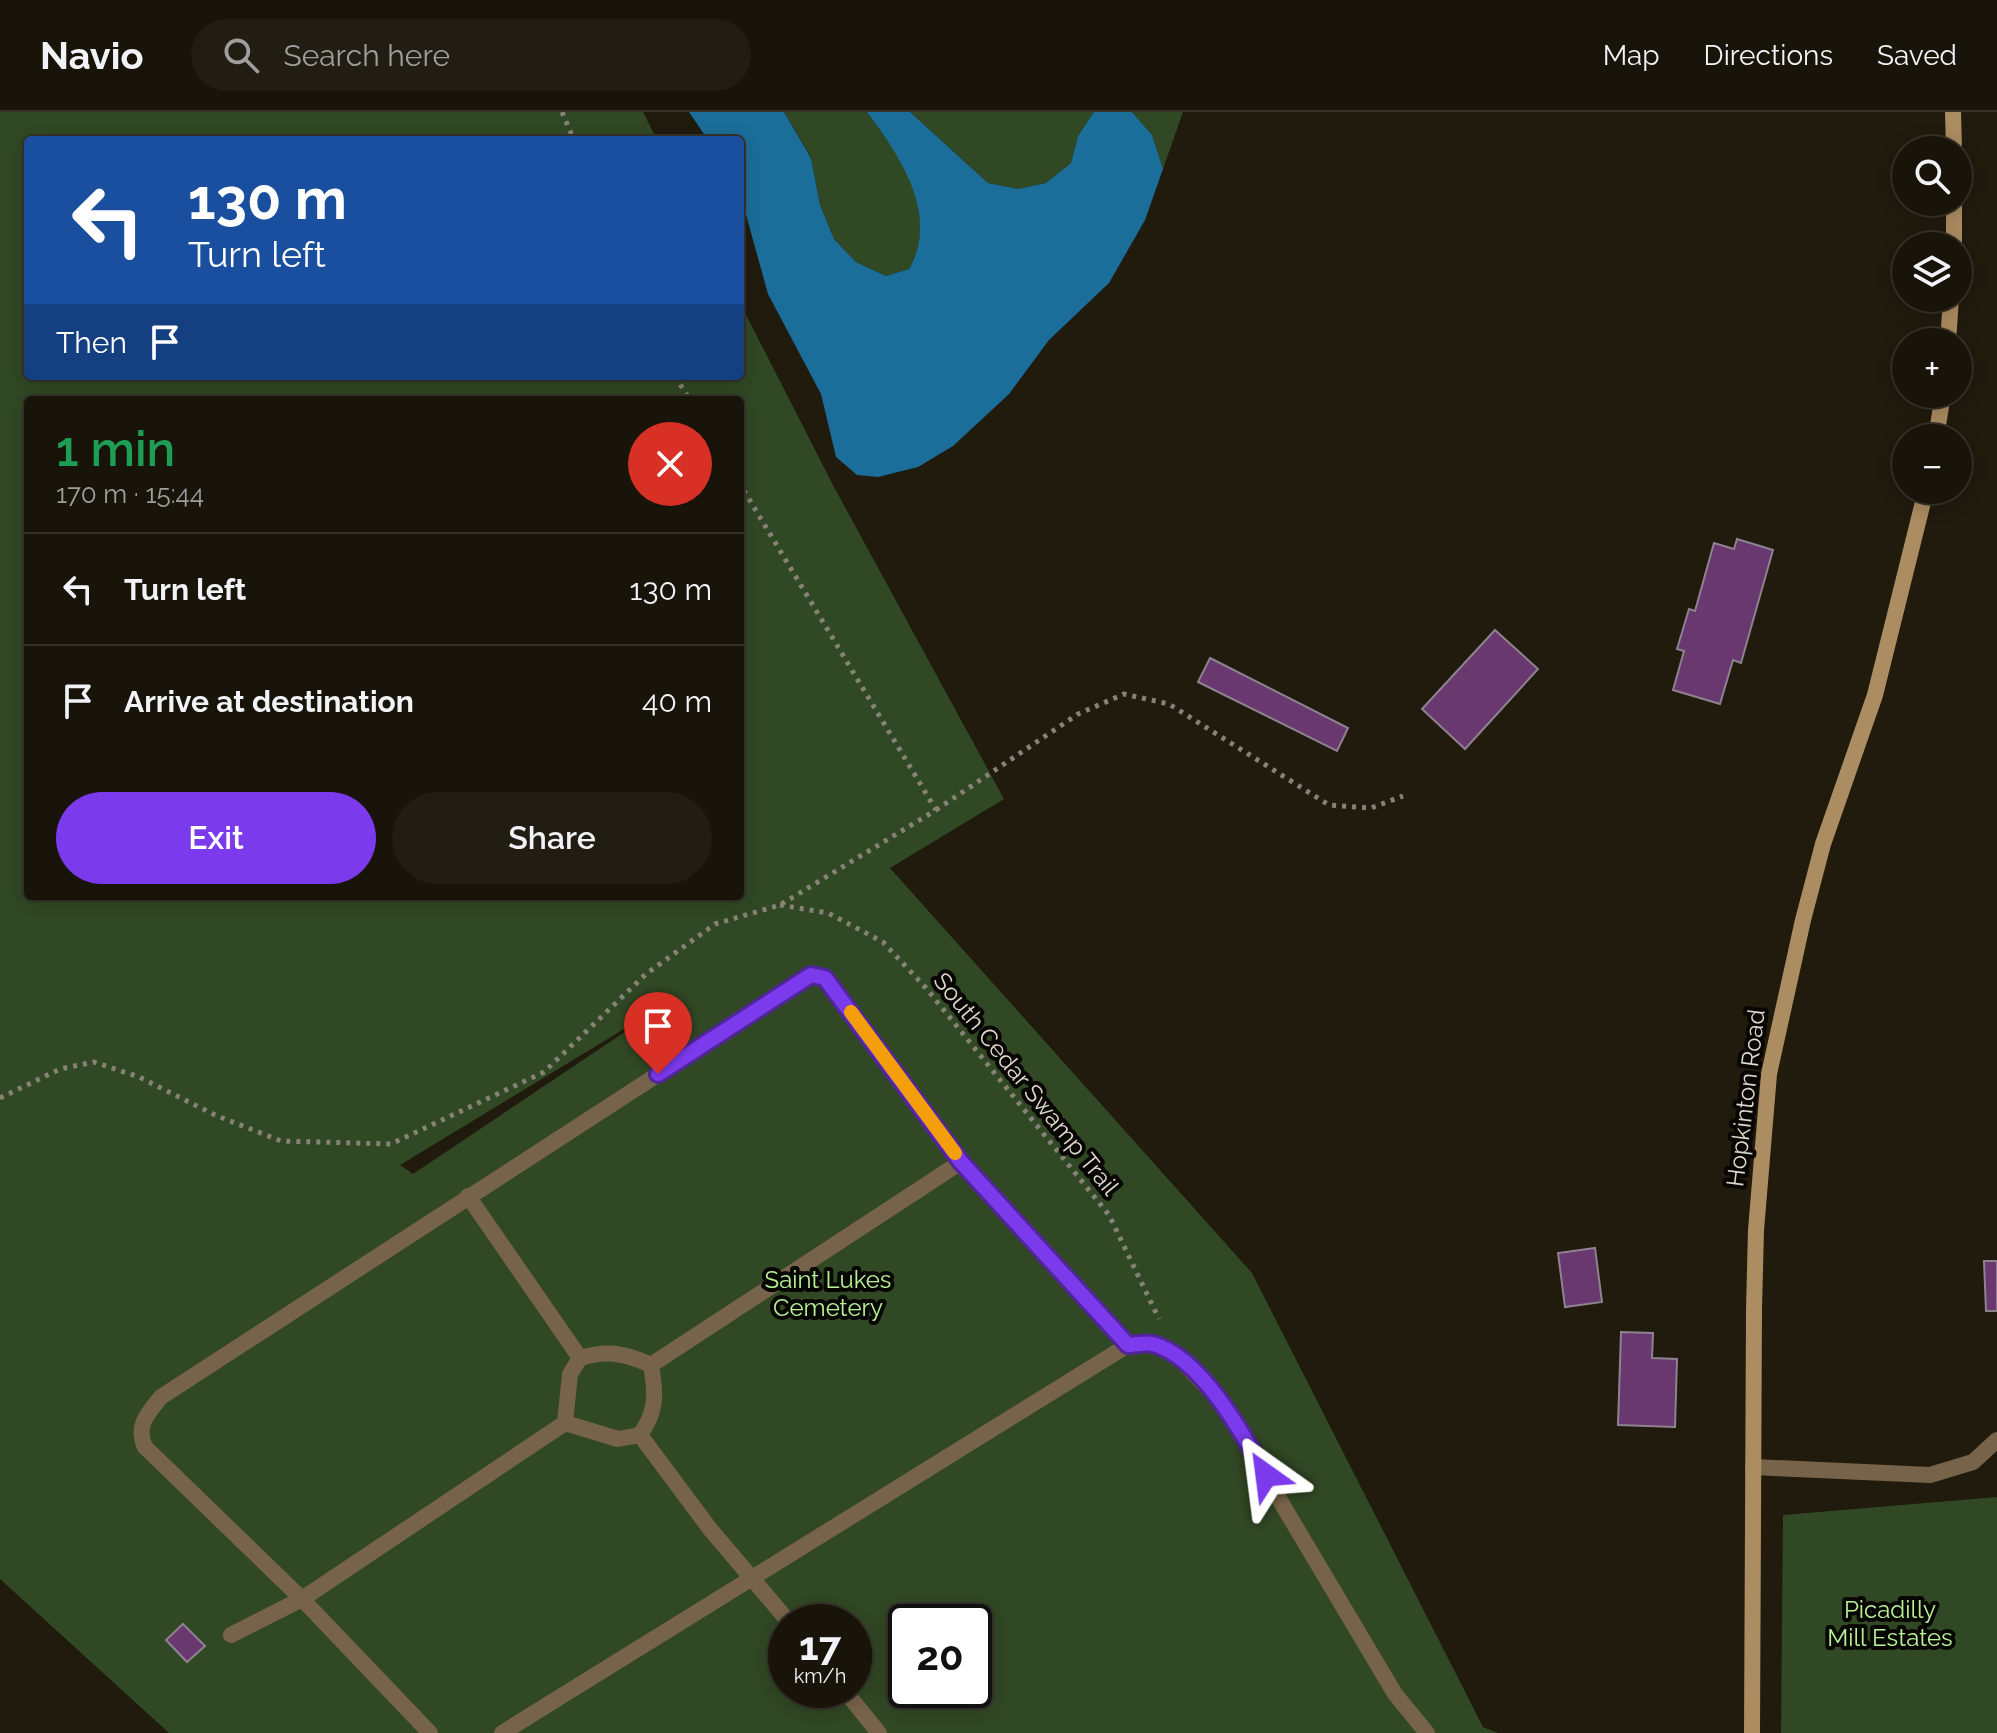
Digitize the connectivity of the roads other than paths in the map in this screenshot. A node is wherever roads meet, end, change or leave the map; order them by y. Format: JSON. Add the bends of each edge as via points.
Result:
{"nodes":[{"id":1,"x":1953,"y":112,"type":"edge"},
{"id":2,"x":1954,"y":136,"type":"edge"},
{"id":3,"x":1923,"y":504,"type":"edge"},
{"id":4,"x":961,"y":1162,"type":"junction"},
{"id":5,"x":468,"y":1196,"type":"junction"},
{"id":6,"x":1128,"y":1345,"type":"junction"},
{"id":7,"x":580,"y":1358,"type":"junction"},
{"id":8,"x":651,"y":1365,"type":"junction"},
{"id":9,"x":565,"y":1423,"type":"junction"},
{"id":10,"x":640,"y":1435,"type":"junction"},
{"id":11,"x":1997,"y":1440,"type":"edge"},
{"id":12,"x":1753,"y":1467,"type":"junction"},
{"id":13,"x":755,"y":1579,"type":"junction"},
{"id":14,"x":302,"y":1599,"type":"junction"},
{"id":15,"x":775,"y":1604,"type":"edge"},
{"id":16,"x":231,"y":1635,"type":"dead end"},
{"id":17,"x":859,"y":1708,"type":"edge"},
{"id":18,"x":430,"y":1733,"type":"edge"},
{"id":19,"x":502,"y":1733,"type":"edge"},
{"id":20,"x":879,"y":1733,"type":"edge"},
{"id":21,"x":1427,"y":1733,"type":"edge"},
{"id":22,"x":1752,"y":1733,"type":"edge"}],
"edges":[{"from":1,"to":2,"type":"main road"},
{"from":3,"to":12,"type":"main road","name":"Hopkinton Road","via":[[1875,695],[1823,844],[1769,1074],[1756,1230]]},
{"from":4,"to":5,"type":"lane","via":[[825,978],[811,975]]},
{"from":4,"to":6,"type":"lane"},
{"from":4,"to":8,"type":"lane"},
{"from":5,"to":7,"type":"lane"},
{"from":5,"to":14,"type":"lane","via":[[161,1397],[143,1419],[140,1437],[145,1447]]},
{"from":6,"to":13,"type":"lane"},
{"from":6,"to":21,"type":"lane","via":[[1152,1344],[1177,1356],[1222,1403],[1395,1694]]},
{"from":7,"to":8,"type":"lane","via":[[604,1351]]},
{"from":7,"to":9,"type":"lane","via":[[570,1374]]},
{"from":8,"to":10,"type":"lane","via":[[656,1400]]},
{"from":9,"to":10,"type":"lane","via":[[618,1439]]},
{"from":9,"to":14,"type":"lane"},
{"from":10,"to":13,"type":"lane"},
{"from":11,"to":12,"type":"lane","via":[[1973,1462],[1930,1475]]},
{"from":12,"to":22,"type":"main road","name":"Hopkinton Road"},
{"from":13,"to":15,"type":"lane"},
{"from":13,"to":19,"type":"lane"},
{"from":14,"to":16,"type":"lane"},
{"from":14,"to":18,"type":"lane"},
{"from":17,"to":20,"type":"lane"}]}
